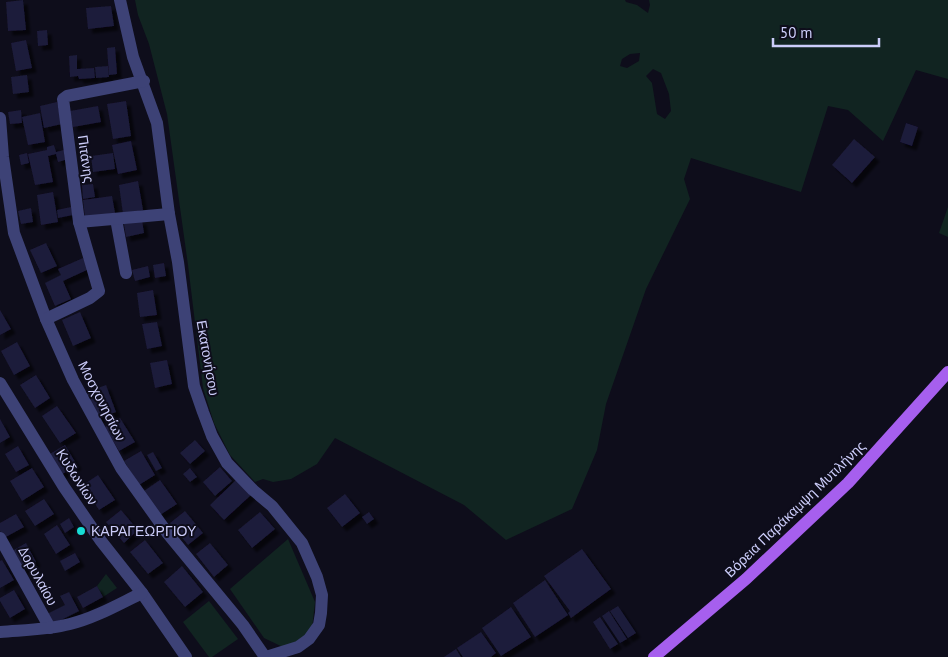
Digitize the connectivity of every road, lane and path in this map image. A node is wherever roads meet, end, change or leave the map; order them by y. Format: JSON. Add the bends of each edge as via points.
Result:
{"nodes":[{"id":1,"x":120,"y":0,"type":"edge"},
{"id":2,"x":144,"y":81,"type":"junction"},
{"id":3,"x":0,"y":118,"type":"edge"},
{"id":4,"x":1,"y":158,"type":"edge"},
{"id":5,"x":169,"y":214,"type":"junction"},
{"id":6,"x":116,"y":219,"type":"junction"},
{"id":7,"x":80,"y":222,"type":"junction"},
{"id":8,"x":126,"y":273,"type":"dead end"},
{"id":9,"x":46,"y":319,"type":"junction"},
{"id":10,"x":948,"y":372,"type":"edge"},
{"id":11,"x":0,"y":383,"type":"edge"},
{"id":12,"x":0,"y":538,"type":"edge"},
{"id":13,"x":142,"y":593,"type":"junction"},
{"id":14,"x":50,"y":628,"type":"junction"},
{"id":15,"x":0,"y":632,"type":"edge"},
{"id":16,"x":186,"y":657,"type":"edge"},
{"id":17,"x":265,"y":657,"type":"edge"},
{"id":18,"x":654,"y":657,"type":"edge"}],
"edges":[{"from":1,"to":2,"type":"street","name":"Εκατονήσου","via":[[129,42]]},
{"from":2,"to":5,"type":"street","name":"Εκατονήσου","via":[[157,123]]},
{"from":2,"to":7,"type":"street","name":"Πιτάνης","via":[[63,99]]},
{"from":3,"to":4,"type":"street","name":"Μοσχονησίων"},
{"from":4,"to":9,"type":"street","name":"Μοσχονησίων","via":[[14,233]]},
{"from":5,"to":6,"type":"street"},
{"from":5,"to":17,"type":"street","name":"Εκατονήσου","via":[[194,386],[212,436],[227,463],[272,506],[302,543],[322,594],[319,625],[309,639],[298,647]]},
{"from":6,"to":7,"type":"street"},
{"from":6,"to":8,"type":"street"},
{"from":7,"to":9,"type":"street","name":"Πιτάνης","via":[[99,291]]},
{"from":9,"to":17,"type":"street","name":"Μοσχονησίων","via":[[73,380],[121,468],[168,534],[243,625]]},
{"from":10,"to":18,"type":"main road","name":"Βόρεια Παράκαμψη Μυτιλήνης","via":[[848,482],[746,579]]},
{"from":11,"to":13,"type":"street","name":"Κυδωνίων","via":[[60,489]]},
{"from":12,"to":14,"type":"street","name":"Δορυλαίου"},
{"from":13,"to":14,"type":"street","via":[[91,617]]},
{"from":13,"to":16,"type":"street","name":"Κυδωνίων"},
{"from":14,"to":15,"type":"street"}]}
